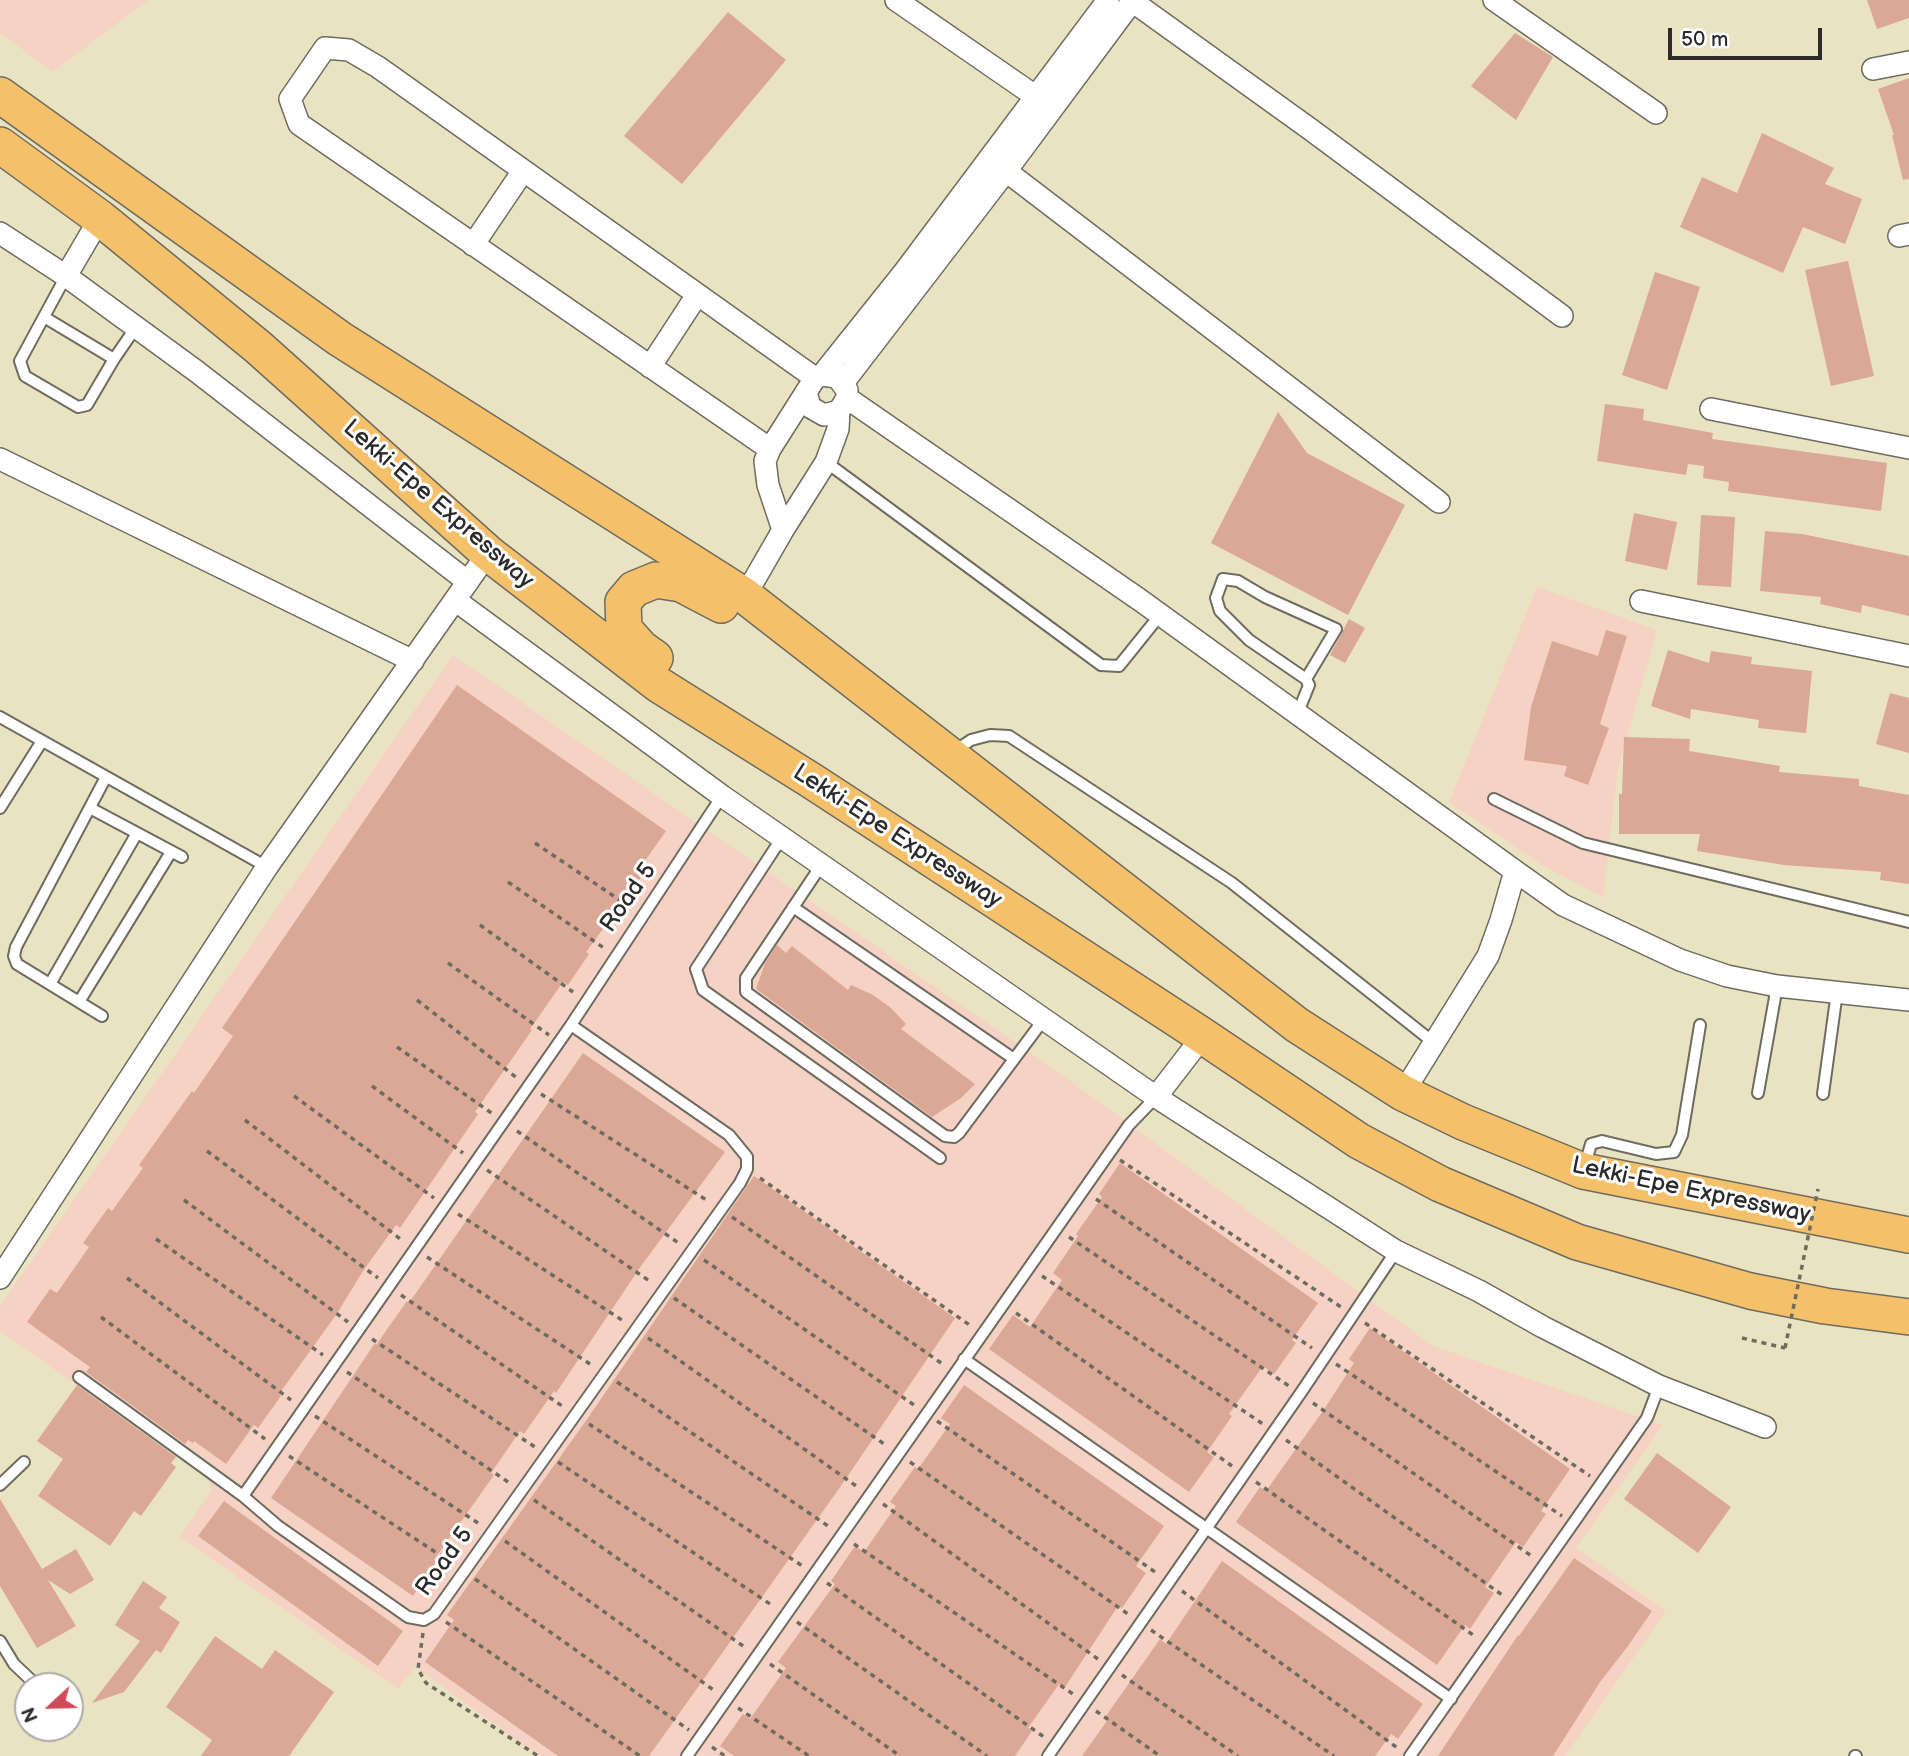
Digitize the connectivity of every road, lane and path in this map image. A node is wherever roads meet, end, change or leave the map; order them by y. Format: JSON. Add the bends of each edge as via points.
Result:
{"nodes":[{"id":1,"x":896,"y":0,"type":"edge"},
{"id":2,"x":1108,"y":0,"type":"edge"},
{"id":3,"x":1133,"y":0,"type":"edge"},
{"id":4,"x":1494,"y":0,"type":"edge"},
{"id":5,"x":1909,"y":62,"type":"edge"},
{"id":6,"x":1872,"y":69,"type":"dead end"},
{"id":7,"x":0,"y":95,"type":"edge"},
{"id":8,"x":1035,"y":96,"type":"junction"},
{"id":9,"x":1656,"y":113,"type":"dead end"},
{"id":10,"x":0,"y":145,"type":"edge"},
{"id":11,"x":523,"y":171,"type":"junction"},
{"id":12,"x":1006,"y":171,"type":"junction"},
{"id":13,"x":100,"y":218,"type":"junction"},
{"id":14,"x":0,"y":233,"type":"edge"},
{"id":15,"x":473,"y":245,"type":"junction"},
{"id":16,"x":66,"y":276,"type":"junction"},
{"id":17,"x":697,"y":295,"type":"junction"},
{"id":18,"x":1562,"y":316,"type":"dead end"},
{"id":19,"x":44,"y":317,"type":"junction"},
{"id":20,"x":136,"y":327,"type":"junction"},
{"id":21,"x":114,"y":359,"type":"junction"},
{"id":22,"x":650,"y":367,"type":"junction"},
{"id":23,"x":814,"y":382,"type":"junction"},
{"id":24,"x":843,"y":397,"type":"junction"},
{"id":25,"x":1711,"y":408,"type":"dead end"},
{"id":26,"x":1909,"y":448,"type":"edge"},
{"id":27,"x":770,"y":449,"type":"junction"},
{"id":28,"x":0,"y":459,"type":"edge"},
{"id":29,"x":827,"y":462,"type":"junction"},
{"id":30,"x":1439,"y":502,"type":"dead end"},
{"id":31,"x":783,"y":530,"type":"junction"},
{"id":32,"x":488,"y":553,"type":"junction"},
{"id":33,"x":468,"y":582,"type":"junction"},
{"id":34,"x":745,"y":596,"type":"junction"},
{"id":35,"x":454,"y":600,"type":"junction"},
{"id":36,"x":1641,"y":601,"type":"dead end"},
{"id":37,"x":1160,"y":615,"type":"junction"},
{"id":38,"x":1909,"y":656,"type":"edge"},
{"id":39,"x":413,"y":661,"type":"junction"},
{"id":40,"x":1306,"y":679,"type":"junction"},
{"id":41,"x":1297,"y":715,"type":"junction"},
{"id":42,"x":0,"y":717,"type":"edge"},
{"id":43,"x":42,"y":741,"type":"junction"},
{"id":44,"x":949,"y":754,"type":"junction"},
{"id":45,"x":106,"y":777,"type":"junction"},
{"id":46,"x":812,"y":781,"type":"junction"},
{"id":47,"x":722,"y":796,"type":"junction"},
{"id":48,"x":1494,"y":799,"type":"dead end"},
{"id":49,"x":0,"y":808,"type":"edge"},
{"id":50,"x":90,"y":808,"type":"junction"},
{"id":51,"x":137,"y":833,"type":"junction"},
{"id":52,"x":783,"y":836,"type":"junction"},
{"id":53,"x":534,"y":844,"type":"dead end"},
{"id":54,"x":822,"y":864,"type":"junction"},
{"id":55,"x":267,"y":867,"type":"junction"},
{"id":56,"x":1515,"y":872,"type":"junction"},
{"id":57,"x":508,"y":882,"type":"dead end"},
{"id":58,"x":1121,"y":888,"type":"junction"},
{"id":59,"x":793,"y":907,"type":"junction"},
{"id":60,"x":644,"y":915,"type":"junction"},
{"id":61,"x":1909,"y":922,"type":"edge"},
{"id":62,"x":480,"y":925,"type":"dead end"},
{"id":63,"x":615,"y":955,"type":"junction"},
{"id":64,"x":449,"y":963,"type":"dead end"},
{"id":65,"x":50,"y":984,"type":"junction"},
{"id":66,"x":1777,"y":986,"type":"junction"},
{"id":67,"x":1837,"y":992,"type":"junction"},
{"id":68,"x":417,"y":1000,"type":"dead end"},
{"id":69,"x":1909,"y":1000,"type":"edge"},
{"id":70,"x":587,"y":1001,"type":"junction"},
{"id":71,"x":79,"y":1002,"type":"junction"},
{"id":72,"x":102,"y":1016,"type":"dead end"},
{"id":73,"x":1044,"y":1018,"type":"junction"},
{"id":74,"x":1700,"y":1024,"type":"dead end"},
{"id":75,"x":571,"y":1025,"type":"junction"},
{"id":76,"x":1203,"y":1036,"type":"junction"},
{"id":77,"x":559,"y":1042,"type":"junction"},
{"id":78,"x":1433,"y":1042,"type":"junction"},
{"id":79,"x":397,"y":1048,"type":"dead end"},
{"id":80,"x":1014,"y":1059,"type":"junction"},
{"id":81,"x":372,"y":1086,"type":"dead end"},
{"id":82,"x":528,"y":1086,"type":"junction"},
{"id":83,"x":1403,"y":1093,"type":"junction"},
{"id":84,"x":1758,"y":1093,"type":"dead end"},
{"id":85,"x":1823,"y":1094,"type":"dead end"},
{"id":86,"x":293,"y":1096,"type":"dead end"},
{"id":87,"x":1157,"y":1097,"type":"junction"},
{"id":88,"x":244,"y":1120,"type":"dead end"},
{"id":89,"x":503,"y":1121,"type":"junction"},
{"id":90,"x":206,"y":1151,"type":"dead end"},
{"id":91,"x":940,"y":1158,"type":"dead end"},
{"id":92,"x":475,"y":1162,"type":"junction"},
{"id":93,"x":747,"y":1169,"type":"junction"},
{"id":94,"x":1583,"y":1171,"type":"junction"},
{"id":95,"x":1818,"y":1189,"type":"dead end"},
{"id":96,"x":184,"y":1200,"type":"dead end"},
{"id":97,"x":445,"y":1206,"type":"junction"},
{"id":98,"x":721,"y":1209,"type":"junction"},
{"id":99,"x":1909,"y":1235,"type":"edge"},
{"id":100,"x":415,"y":1249,"type":"junction"},
{"id":101,"x":691,"y":1251,"type":"junction"},
{"id":102,"x":1396,"y":1251,"type":"junction"},
{"id":103,"x":0,"y":1278,"type":"edge"},
{"id":104,"x":127,"y":1278,"type":"dead end"},
{"id":105,"x":389,"y":1286,"type":"junction"},
{"id":106,"x":663,"y":1291,"type":"junction"},
{"id":107,"x":101,"y":1317,"type":"dead end"},
{"id":108,"x":1909,"y":1317,"type":"edge"},
{"id":109,"x":636,"y":1329,"type":"junction"},
{"id":110,"x":359,"y":1330,"type":"junction"},
{"id":111,"x":982,"y":1333,"type":"junction"},
{"id":112,"x":1742,"y":1338,"type":"dead end"},
{"id":113,"x":964,"y":1359,"type":"junction"},
{"id":114,"x":954,"y":1373,"type":"junction"},
{"id":115,"x":604,"y":1374,"type":"junction"},
{"id":116,"x":79,"y":1377,"type":"dead end"},
{"id":117,"x":1659,"y":1386,"type":"junction"},
{"id":118,"x":304,"y":1409,"type":"junction"},
{"id":119,"x":926,"y":1413,"type":"junction"},
{"id":120,"x":576,"y":1415,"type":"junction"},
{"id":121,"x":1765,"y":1427,"type":"dead end"},
{"id":122,"x":277,"y":1448,"type":"junction"},
{"id":123,"x":898,"y":1453,"type":"junction"},
{"id":124,"x":547,"y":1455,"type":"junction"},
{"id":125,"x":24,"y":1462,"type":"dead end"},
{"id":126,"x":0,"y":1485,"type":"edge"},
{"id":127,"x":869,"y":1494,"type":"junction"},
{"id":128,"x":243,"y":1496,"type":"junction"},
{"id":129,"x":1206,"y":1529,"type":"junction"},
{"id":130,"x":492,"y":1532,"type":"junction"},
{"id":131,"x":841,"y":1535,"type":"junction"},
{"id":132,"x":464,"y":1572,"type":"junction"},
{"id":133,"x":814,"y":1574,"type":"junction"},
{"id":134,"x":1169,"y":1582,"type":"junction"},
{"id":135,"x":786,"y":1614,"type":"junction"},
{"id":136,"x":429,"y":1617,"type":"junction"},
{"id":137,"x":1141,"y":1623,"type":"junction"},
{"id":138,"x":0,"y":1641,"type":"edge"},
{"id":139,"x":1110,"y":1667,"type":"junction"},
{"id":140,"x":22,"y":1672,"type":"edge"},
{"id":141,"x":726,"y":1699,"type":"junction"},
{"id":142,"x":1451,"y":1699,"type":"junction"},
{"id":143,"x":1085,"y":1703,"type":"junction"},
{"id":144,"x":699,"y":1738,"type":"junction"},
{"id":145,"x":1056,"y":1745,"type":"junction"},
{"id":146,"x":538,"y":1756,"type":"edge"},
{"id":147,"x":640,"y":1756,"type":"edge"},
{"id":148,"x":687,"y":1756,"type":"edge"},
{"id":149,"x":809,"y":1756,"type":"edge"},
{"id":150,"x":987,"y":1756,"type":"edge"},
{"id":151,"x":1048,"y":1756,"type":"edge"},
{"id":152,"x":1160,"y":1756,"type":"edge"},
{"id":153,"x":1238,"y":1756,"type":"edge"},
{"id":154,"x":1334,"y":1756,"type":"edge"},
{"id":155,"x":1410,"y":1756,"type":"edge"}],
"edges":[{"from":1,"to":8,"type":"street"},
{"from":2,"to":8,"type":"street"},
{"from":3,"to":12,"type":"street"},
{"from":3,"to":18,"type":"street"},
{"from":4,"to":9,"type":"street"},
{"from":5,"to":6,"type":"street"},
{"from":7,"to":34,"type":"highway","name":"Lekki-Epe Expressway","via":[[340,339]]},
{"from":8,"to":23,"type":"street","via":[[905,271]]},
{"from":10,"to":13,"type":"highway","name":"Lekki-Epe Expressway"},
{"from":11,"to":15,"type":"street"},
{"from":11,"to":15,"type":"street","via":[[349,50],[326,48],[297,89],[290,100],[299,124]]},
{"from":11,"to":17,"type":"street"},
{"from":12,"to":24,"type":"street"},
{"from":12,"to":30,"type":"street"},
{"from":13,"to":16,"type":"street"},
{"from":13,"to":32,"type":"highway","name":"Lekki-Epe Expressway","via":[[258,347]]},
{"from":14,"to":16,"type":"street"},
{"from":15,"to":22,"type":"street"},
{"from":16,"to":19,"type":"lane"},
{"from":16,"to":20,"type":"street"},
{"from":17,"to":22,"type":"street"},
{"from":17,"to":23,"type":"street"},
{"from":19,"to":21,"type":"lane"},
{"from":19,"to":21,"type":"lane","via":[[20,361],[25,376],[84,407],[92,401]]},
{"from":20,"to":21,"type":"lane"},
{"from":20,"to":33,"type":"street"},
{"from":22,"to":27,"type":"street"},
{"from":23,"to":24,"type":"street","via":[[837,377]]},
{"from":23,"to":24,"type":"street","via":[[810,407],[816,413],[824,415]]},
{"from":23,"to":27,"type":"street"},
{"from":24,"to":29,"type":"street"},
{"from":24,"to":37,"type":"street"},
{"from":25,"to":26,"type":"street"},
{"from":27,"to":31,"type":"street","via":[[765,461],[768,485]]},
{"from":28,"to":39,"type":"street"},
{"from":29,"to":31,"type":"street"},
{"from":29,"to":37,"type":"lane","via":[[1101,665],[1119,666]]},
{"from":31,"to":34,"type":"street"},
{"from":32,"to":33,"type":"street"},
{"from":32,"to":46,"type":"highway","name":"Lekki-Epe Expressway","via":[[659,685]]},
{"from":33,"to":35,"type":"street"},
{"from":34,"to":44,"type":"highway","name":"Lekki-Epe Expressway"},
{"from":35,"to":39,"type":"street"},
{"from":35,"to":47,"type":"street"},
{"from":36,"to":38,"type":"street"},
{"from":37,"to":41,"type":"street"},
{"from":39,"to":55,"type":"street"},
{"from":40,"to":40,"type":"lane","via":[[1336,629],[1238,581],[1223,579],[1216,598],[1220,611],[1249,640]]},
{"from":40,"to":41,"type":"lane","via":[[1310,685]]},
{"from":41,"to":56,"type":"street"},
{"from":42,"to":43,"type":"lane"},
{"from":43,"to":45,"type":"lane"},
{"from":43,"to":49,"type":"lane"},
{"from":44,"to":58,"type":"highway","name":"Lekki-Epe Expressway"},
{"from":44,"to":78,"type":"lane","via":[[971,740],[1009,736],[1232,883]]},
{"from":45,"to":50,"type":"lane"},
{"from":45,"to":55,"type":"lane"},
{"from":46,"to":58,"type":"highway","via":[[771,740],[641,648],[624,629],[623,602],[634,589],[656,580],[681,584],[747,620],[1058,867]]},
{"from":46,"to":76,"type":"highway","name":"Lekki-Epe Expressway"},
{"from":47,"to":52,"type":"street"},
{"from":47,"to":60,"type":"lane","name":"Road 5"},
{"from":48,"to":61,"type":"lane","via":[[1583,844]]},
{"from":50,"to":51,"type":"lane"},
{"from":50,"to":65,"type":"lane","via":[[16,947],[17,964]]},
{"from":51,"to":65,"type":"lane"},
{"from":51,"to":71,"type":"lane","via":[[176,854]]},
{"from":52,"to":54,"type":"street"},
{"from":52,"to":91,"type":"lane","via":[[696,969],[703,990]]},
{"from":53,"to":60,"type":"path"},
{"from":54,"to":59,"type":"lane"},
{"from":54,"to":73,"type":"street"},
{"from":55,"to":103,"type":"street"},
{"from":56,"to":66,"type":"street","via":[[1563,905],[1680,960]]},
{"from":56,"to":78,"type":"street","via":[[1488,956]]},
{"from":57,"to":63,"type":"path"},
{"from":58,"to":83,"type":"highway","name":"Lekki-Epe Expressway","via":[[1297,1025]]},
{"from":59,"to":80,"type":"lane"},
{"from":59,"to":80,"type":"lane","via":[[746,978],[746,992],[944,1136],[958,1133]]},
{"from":60,"to":63,"type":"lane","name":"Road 5"},
{"from":62,"to":70,"type":"path"},
{"from":63,"to":70,"type":"lane","name":"Road 5"},
{"from":64,"to":77,"type":"path"},
{"from":65,"to":71,"type":"lane"},
{"from":66,"to":67,"type":"street"},
{"from":66,"to":84,"type":"lane"},
{"from":67,"to":69,"type":"street"},
{"from":67,"to":85,"type":"lane"},
{"from":68,"to":82,"type":"path"},
{"from":70,"to":75,"type":"lane","name":"Road 5"},
{"from":71,"to":72,"type":"lane"},
{"from":73,"to":80,"type":"lane"},
{"from":73,"to":87,"type":"street"},
{"from":74,"to":94,"type":"lane","via":[[1682,1135],[1674,1152],[1656,1154],[1602,1141],[1591,1144]]},
{"from":75,"to":77,"type":"lane","name":"Road 5"},
{"from":75,"to":93,"type":"lane","via":[[729,1135],[747,1157]]},
{"from":76,"to":87,"type":"street"},
{"from":76,"to":108,"type":"highway","name":"Lekki-Epe Expressway","via":[[1359,1141],[1524,1221],[1577,1242],[1750,1292]]},
{"from":77,"to":82,"type":"lane","name":"Road 5"},
{"from":78,"to":83,"type":"street"},
{"from":79,"to":89,"type":"path"},
{"from":81,"to":92,"type":"path"},
{"from":82,"to":89,"type":"lane","name":"Road 5"},
{"from":82,"to":98,"type":"path"},
{"from":83,"to":94,"type":"highway","name":"Lekki-Epe Expressway"},
{"from":86,"to":97,"type":"path"},
{"from":87,"to":102,"type":"street"},
{"from":87,"to":111,"type":"lane","via":[[1129,1125]]},
{"from":88,"to":100,"type":"path"},
{"from":89,"to":92,"type":"lane","name":"Road 5"},
{"from":89,"to":101,"type":"path"},
{"from":90,"to":105,"type":"path"},
{"from":92,"to":97,"type":"lane","name":"Road 5"},
{"from":92,"to":106,"type":"path"},
{"from":93,"to":98,"type":"lane","name":"Road 5"},
{"from":93,"to":111,"type":"path"},
{"from":94,"to":99,"type":"highway","name":"Lekki-Epe Expressway"},
{"from":95,"to":112,"type":"path","bridge":true,"via":[[1785,1348]]},
{"from":96,"to":110,"type":"path"},
{"from":97,"to":100,"type":"lane","name":"Road 5"},
{"from":97,"to":109,"type":"path"},
{"from":98,"to":101,"type":"lane","name":"Road 5"},
{"from":98,"to":114,"type":"path"},
{"from":100,"to":105,"type":"lane","name":"Road 5"},
{"from":100,"to":115,"type":"path"},
{"from":101,"to":106,"type":"lane","name":"Road 5"},
{"from":101,"to":119,"type":"path"},
{"from":102,"to":117,"type":"street"},
{"from":102,"to":129,"type":"lane"},
{"from":104,"to":118,"type":"path"},
{"from":105,"to":110,"type":"lane","name":"Road 5"},
{"from":105,"to":120,"type":"path"},
{"from":106,"to":109,"type":"lane","name":"Road 5"},
{"from":106,"to":123,"type":"path"},
{"from":107,"to":122,"type":"path"},
{"from":109,"to":115,"type":"lane","name":"Road 5"},
{"from":109,"to":127,"type":"path"},
{"from":110,"to":118,"type":"lane","name":"Road 5"},
{"from":110,"to":124,"type":"path"},
{"from":111,"to":113,"type":"lane"},
{"from":113,"to":114,"type":"lane"},
{"from":113,"to":129,"type":"lane"},
{"from":114,"to":119,"type":"lane"},
{"from":115,"to":120,"type":"lane","name":"Road 5"},
{"from":115,"to":131,"type":"path"},
{"from":116,"to":128,"type":"lane"},
{"from":117,"to":121,"type":"street"},
{"from":117,"to":142,"type":"lane","via":[[1647,1418]]},
{"from":118,"to":122,"type":"lane","name":"Road 5"},
{"from":118,"to":130,"type":"path"},
{"from":119,"to":123,"type":"lane"},
{"from":119,"to":134,"type":"path"},
{"from":120,"to":124,"type":"lane","name":"Road 5"},
{"from":120,"to":133,"type":"path"},
{"from":122,"to":128,"type":"lane","name":"Road 5"},
{"from":122,"to":132,"type":"path"},
{"from":123,"to":127,"type":"lane"},
{"from":123,"to":137,"type":"path"},
{"from":124,"to":130,"type":"lane","name":"Road 5"},
{"from":124,"to":135,"type":"path"},
{"from":125,"to":126,"type":"lane"},
{"from":127,"to":131,"type":"lane"},
{"from":127,"to":139,"type":"path"},
{"from":128,"to":136,"type":"lane","name":"Road 5","via":[[408,1617]]},
{"from":129,"to":134,"type":"lane"},
{"from":129,"to":142,"type":"lane"},
{"from":130,"to":132,"type":"lane","name":"Road 5"},
{"from":130,"to":141,"type":"path"},
{"from":131,"to":133,"type":"lane"},
{"from":131,"to":143,"type":"path"},
{"from":132,"to":136,"type":"lane","name":"Road 5"},
{"from":132,"to":144,"type":"path"},
{"from":133,"to":135,"type":"lane"},
{"from":133,"to":145,"type":"path"},
{"from":134,"to":137,"type":"lane"},
{"from":134,"to":155,"type":"path"},
{"from":135,"to":141,"type":"lane"},
{"from":135,"to":150,"type":"path"},
{"from":136,"to":146,"type":"path","via":[[418,1669],[426,1683]]},
{"from":136,"to":147,"type":"path"},
{"from":137,"to":139,"type":"lane"},
{"from":137,"to":154,"type":"path"},
{"from":138,"to":140,"type":"lane"},
{"from":139,"to":143,"type":"lane"},
{"from":139,"to":153,"type":"path"},
{"from":141,"to":144,"type":"lane"},
{"from":141,"to":149,"type":"path"},
{"from":142,"to":155,"type":"lane"},
{"from":143,"to":145,"type":"lane"},
{"from":143,"to":152,"type":"path"},
{"from":144,"to":148,"type":"lane"},
{"from":145,"to":151,"type":"lane"}]}
